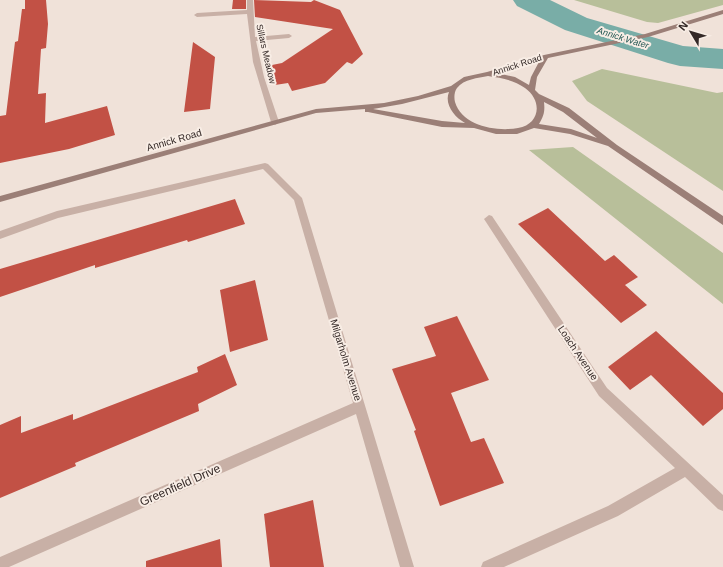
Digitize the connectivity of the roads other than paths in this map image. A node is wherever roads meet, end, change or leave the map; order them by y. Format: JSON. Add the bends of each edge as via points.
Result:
{"nodes":[{"id":1,"x":250,"y":0,"type":"edge"},
{"id":2,"x":250,"y":12,"type":"junction"},
{"id":3,"x":723,"y":12,"type":"edge"},
{"id":4,"x":197,"y":15,"type":"dead end"},
{"id":5,"x":289,"y":36,"type":"dead end"},
{"id":6,"x":253,"y":39,"type":"junction"},
{"id":7,"x":546,"y":56,"type":"junction"},
{"id":8,"x":488,"y":74,"type":"junction"},
{"id":9,"x":453,"y":88,"type":"junction"},
{"id":10,"x":532,"y":89,"type":"junction"},
{"id":11,"x":538,"y":96,"type":"junction"},
{"id":12,"x":354,"y":107,"type":"junction"},
{"id":13,"x":275,"y":122,"type":"junction"},
{"id":14,"x":533,"y":125,"type":"junction"},
{"id":15,"x":474,"y":126,"type":"junction"},
{"id":16,"x":614,"y":147,"type":"junction"},
{"id":17,"x":0,"y":198,"type":"edge"},
{"id":18,"x":489,"y":219,"type":"dead end"},
{"id":19,"x":723,"y":221,"type":"edge"},
{"id":20,"x":0,"y":235,"type":"edge"},
{"id":21,"x":360,"y":406,"type":"junction"},
{"id":22,"x":686,"y":469,"type":"junction"},
{"id":23,"x":723,"y":504,"type":"edge"},
{"id":24,"x":0,"y":564,"type":"edge"},
{"id":25,"x":407,"y":567,"type":"edge"},
{"id":26,"x":488,"y":567,"type":"edge"}],
"edges":[{"from":1,"to":2,"type":"street","name":"Sillars Meadow"},
{"from":2,"to":4,"type":"street","name":"Sillars Meadow"},
{"from":2,"to":6,"type":"street","name":"Sillars Meadow","via":[[249,22]]},
{"from":3,"to":7,"type":"main road","name":"Annick Road","via":[[646,36]]},
{"from":5,"to":6,"type":"street"},
{"from":6,"to":13,"type":"street","name":"Sillars Meadow","via":[[258,70]]},
{"from":7,"to":8,"type":"main road","name":"Annick Road"},
{"from":7,"to":10,"type":"main road","name":"Annick Road","via":[[534,77]]},
{"from":8,"to":9,"type":"main road","via":[[470,77]]},
{"from":8,"to":10,"type":"main road","via":[[506,76]]},
{"from":9,"to":12,"type":"main road","name":"Annick Road","via":[[412,100]]},
{"from":9,"to":15,"type":"main road","via":[[450,100],[454,112]]},
{"from":10,"to":11,"type":"main road"},
{"from":11,"to":14,"type":"main road","via":[[542,109],[540,117]]},
{"from":11,"to":16,"type":"main road","via":[[566,110]]},
{"from":12,"to":13,"type":"main road","name":"Annick Road","via":[[335,107]]},
{"from":12,"to":15,"type":"main road","name":"Annick Road","via":[[442,124]]},
{"from":13,"to":17,"type":"main road","name":"Annick Road"},
{"from":14,"to":15,"type":"main road","via":[[506,132]]},
{"from":14,"to":16,"type":"main road","via":[[571,132]]},
{"from":16,"to":19,"type":"main road"},
{"from":18,"to":22,"type":"street","name":"Loach Avenue","via":[[603,392]]},
{"from":20,"to":21,"type":"street","name":"Milgarholm Avenue","via":[[57,215],[265,166],[298,198]]},
{"from":21,"to":24,"type":"street","name":"Greenfield Drive"},
{"from":21,"to":25,"type":"street","name":"Milgarholm Avenue"},
{"from":22,"to":23,"type":"street","name":"Loach Avenue"},
{"from":22,"to":26,"type":"street","via":[[612,512]]}]}
